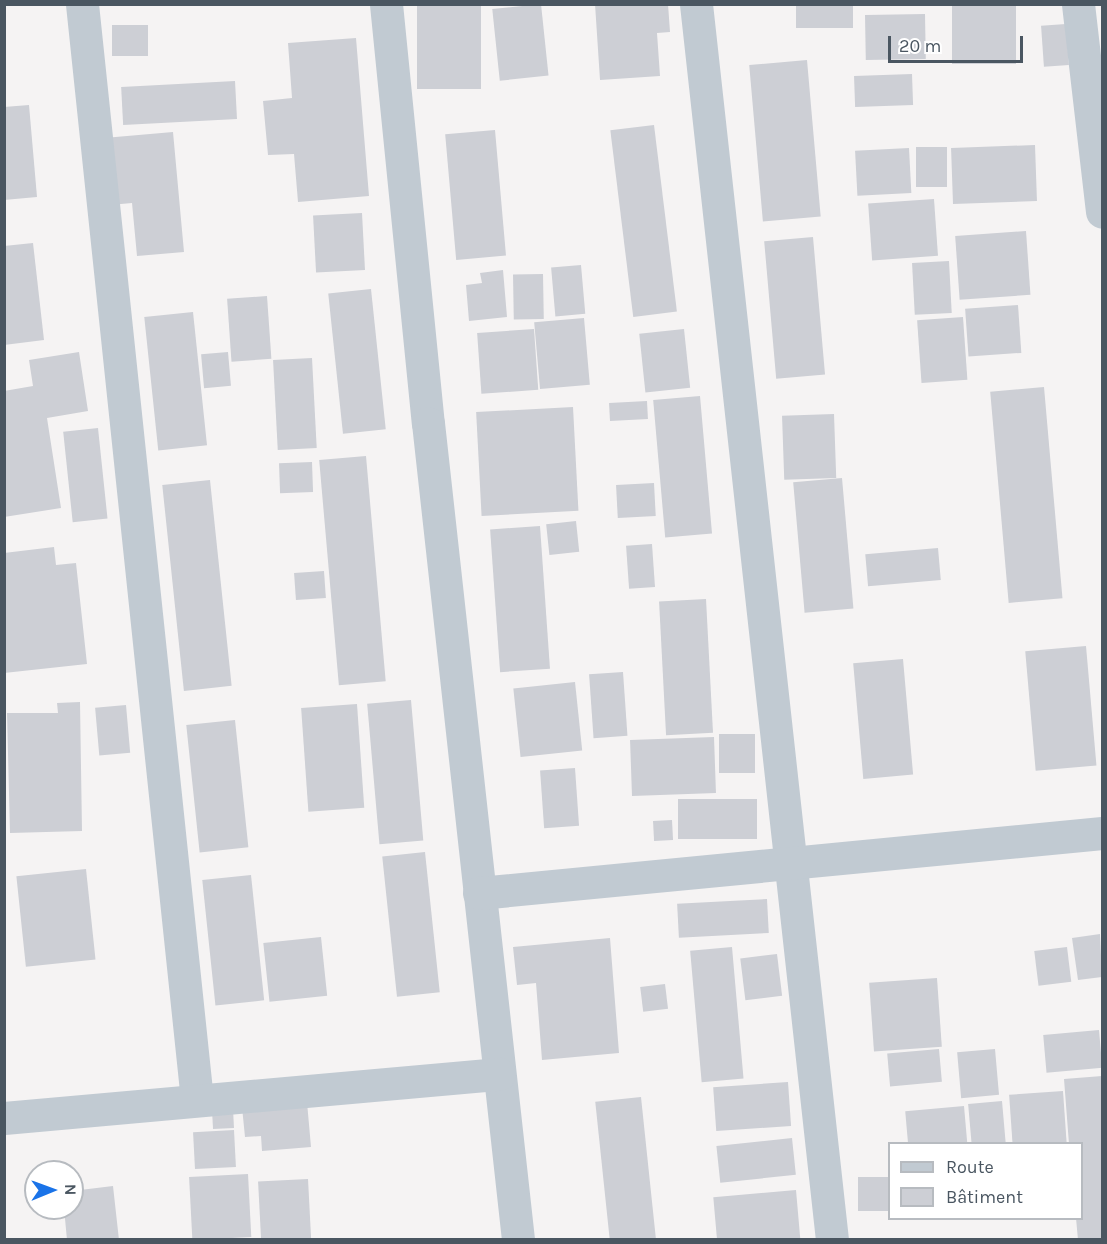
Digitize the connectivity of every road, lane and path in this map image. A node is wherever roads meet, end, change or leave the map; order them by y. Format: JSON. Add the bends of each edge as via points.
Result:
{"nodes":[{"id":1,"x":82,"y":4,"type":"edge"},
{"id":2,"x":386,"y":4,"type":"edge"},
{"id":3,"x":696,"y":4,"type":"edge"},
{"id":4,"x":1078,"y":4,"type":"edge"},
{"id":5,"x":1102,"y":212,"type":"edge"},
{"id":6,"x":1102,"y":833,"type":"edge"},
{"id":7,"x":790,"y":863,"type":"junction"},
{"id":8,"x":479,"y":893,"type":"junction"},
{"id":9,"x":499,"y":1074,"type":"junction"},
{"id":10,"x":197,"y":1100,"type":"junction"},
{"id":11,"x":4,"y":1118,"type":"edge"},
{"id":12,"x":518,"y":1239,"type":"edge"},
{"id":13,"x":832,"y":1239,"type":"edge"}],
"edges":[{"from":1,"to":10,"type":"street"},
{"from":2,"to":8,"type":"street"},
{"from":3,"to":7,"type":"street"},
{"from":4,"to":5,"type":"street"},
{"from":6,"to":7,"type":"street"},
{"from":7,"to":8,"type":"street"},
{"from":7,"to":13,"type":"street"},
{"from":8,"to":9,"type":"street"},
{"from":9,"to":10,"type":"street"},
{"from":9,"to":12,"type":"street"},
{"from":10,"to":11,"type":"street"}]}
